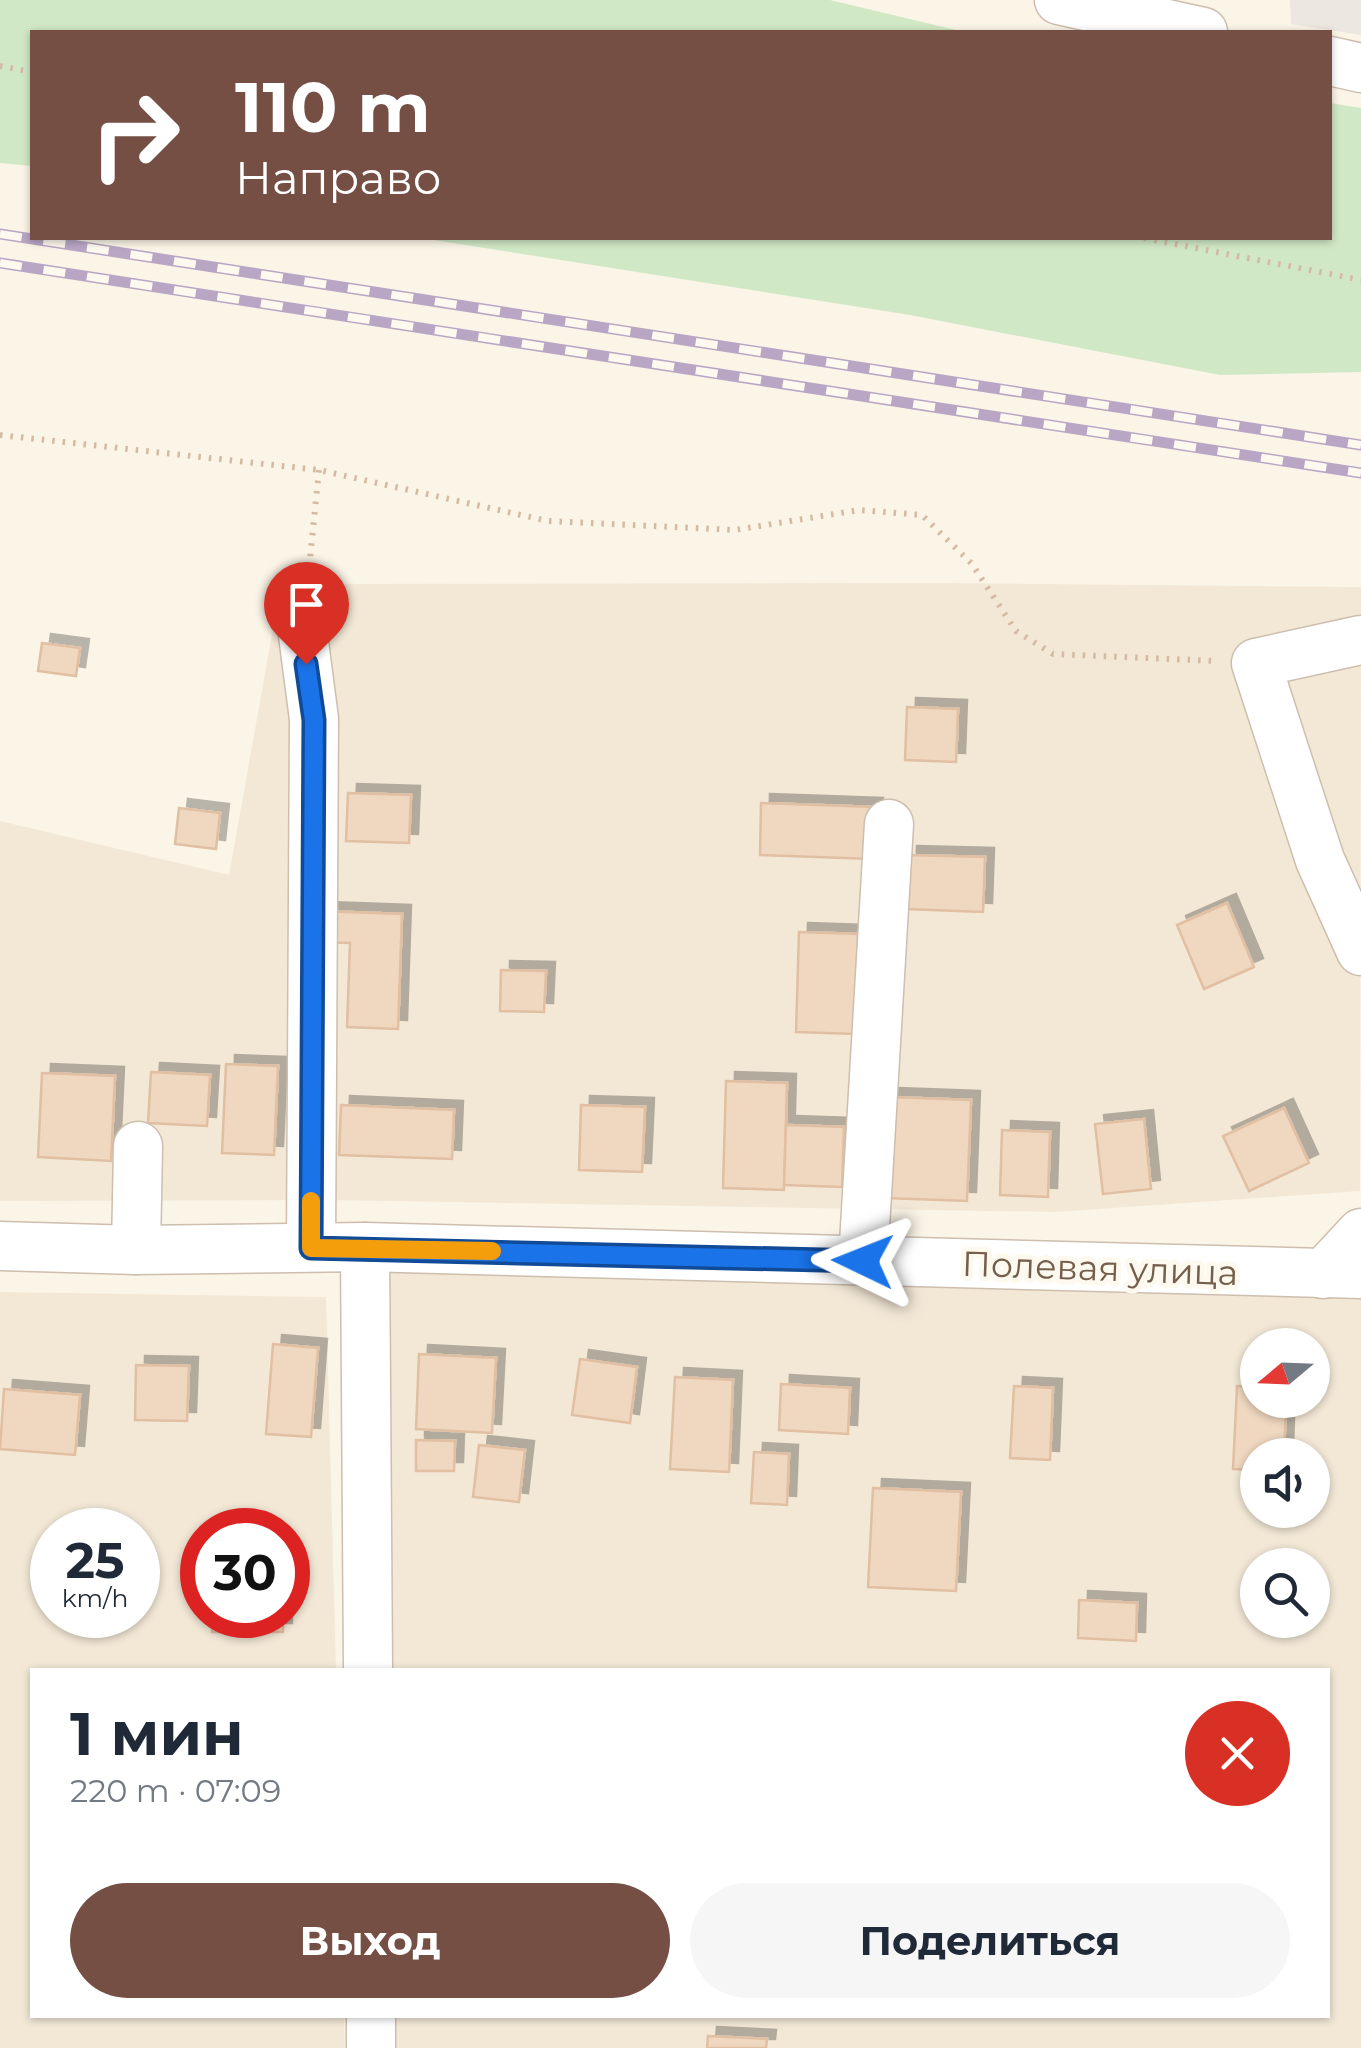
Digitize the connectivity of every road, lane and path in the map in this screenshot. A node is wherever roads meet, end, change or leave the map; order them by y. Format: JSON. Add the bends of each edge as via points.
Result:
{"nodes":[{"id":1,"x":1059,"y":0,"type":"edge"},
{"id":2,"x":1194,"y":30,"type":"edge"},
{"id":3,"x":1332,"y":61,"type":"edge"},
{"id":4,"x":0,"y":66,"type":"edge"},
{"id":5,"x":1361,"y":68,"type":"edge"},
{"id":6,"x":30,"y":72,"type":"edge"},
{"id":7,"x":1154,"y":240,"type":"edge"},
{"id":8,"x":1361,"y":280,"type":"edge"},
{"id":9,"x":0,"y":434,"type":"edge"},
{"id":10,"x":319,"y":470,"type":"junction"},
{"id":11,"x":303,"y":635,"type":"joint"},
{"id":12,"x":1361,"y":640,"type":"edge"},
{"id":13,"x":1256,"y":663,"type":"junction"},
{"id":14,"x":888,"y":824,"type":"dead end"},
{"id":15,"x":1361,"y":951,"type":"edge"},
{"id":16,"x":138,"y":1146,"type":"dead end"},
{"id":17,"x":1361,"y":1234,"type":"edge"},
{"id":18,"x":0,"y":1246,"type":"edge"},
{"id":19,"x":365,"y":1247,"type":"junction"},
{"id":20,"x":311,"y":1248,"type":"junction"},
{"id":21,"x":136,"y":1250,"type":"junction"},
{"id":22,"x":863,"y":1261,"type":"junction"},
{"id":23,"x":1342,"y":1274,"type":"edge"},
{"id":24,"x":368,"y":1668,"type":"edge"},
{"id":25,"x":371,"y":2018,"type":"edge"},
{"id":26,"x":371,"y":2048,"type":"edge"}],
"edges":[{"from":1,"to":2,"type":"street"},
{"from":3,"to":5,"type":"street"},
{"from":4,"to":6,"type":"path"},
{"from":7,"to":8,"type":"path"},
{"from":9,"to":10,"type":"path"},
{"from":10,"to":11,"type":"path"},
{"from":10,"to":13,"type":"path","via":[[548,520],[734,530],[859,510],[922,516],[972,564],[1016,631],[1053,654]]},
{"from":11,"to":20,"type":"street","via":[[314,720]]},
{"from":12,"to":13,"type":"street"},
{"from":13,"to":15,"type":"street","via":[[1320,860]]},
{"from":14,"to":22,"type":"street"},
{"from":16,"to":21,"type":"street"},
{"from":17,"to":23,"type":"street"},
{"from":18,"to":21,"type":"street","name":"Полевая улица"},
{"from":19,"to":20,"type":"street","name":"Полевая улица"},
{"from":19,"to":22,"type":"street","name":"Полевая улица"},
{"from":19,"to":24,"type":"street"},
{"from":20,"to":21,"type":"street","name":"Полевая улица"},
{"from":22,"to":23,"type":"street","name":"Полевая улица"},
{"from":25,"to":26,"type":"street"}]}
